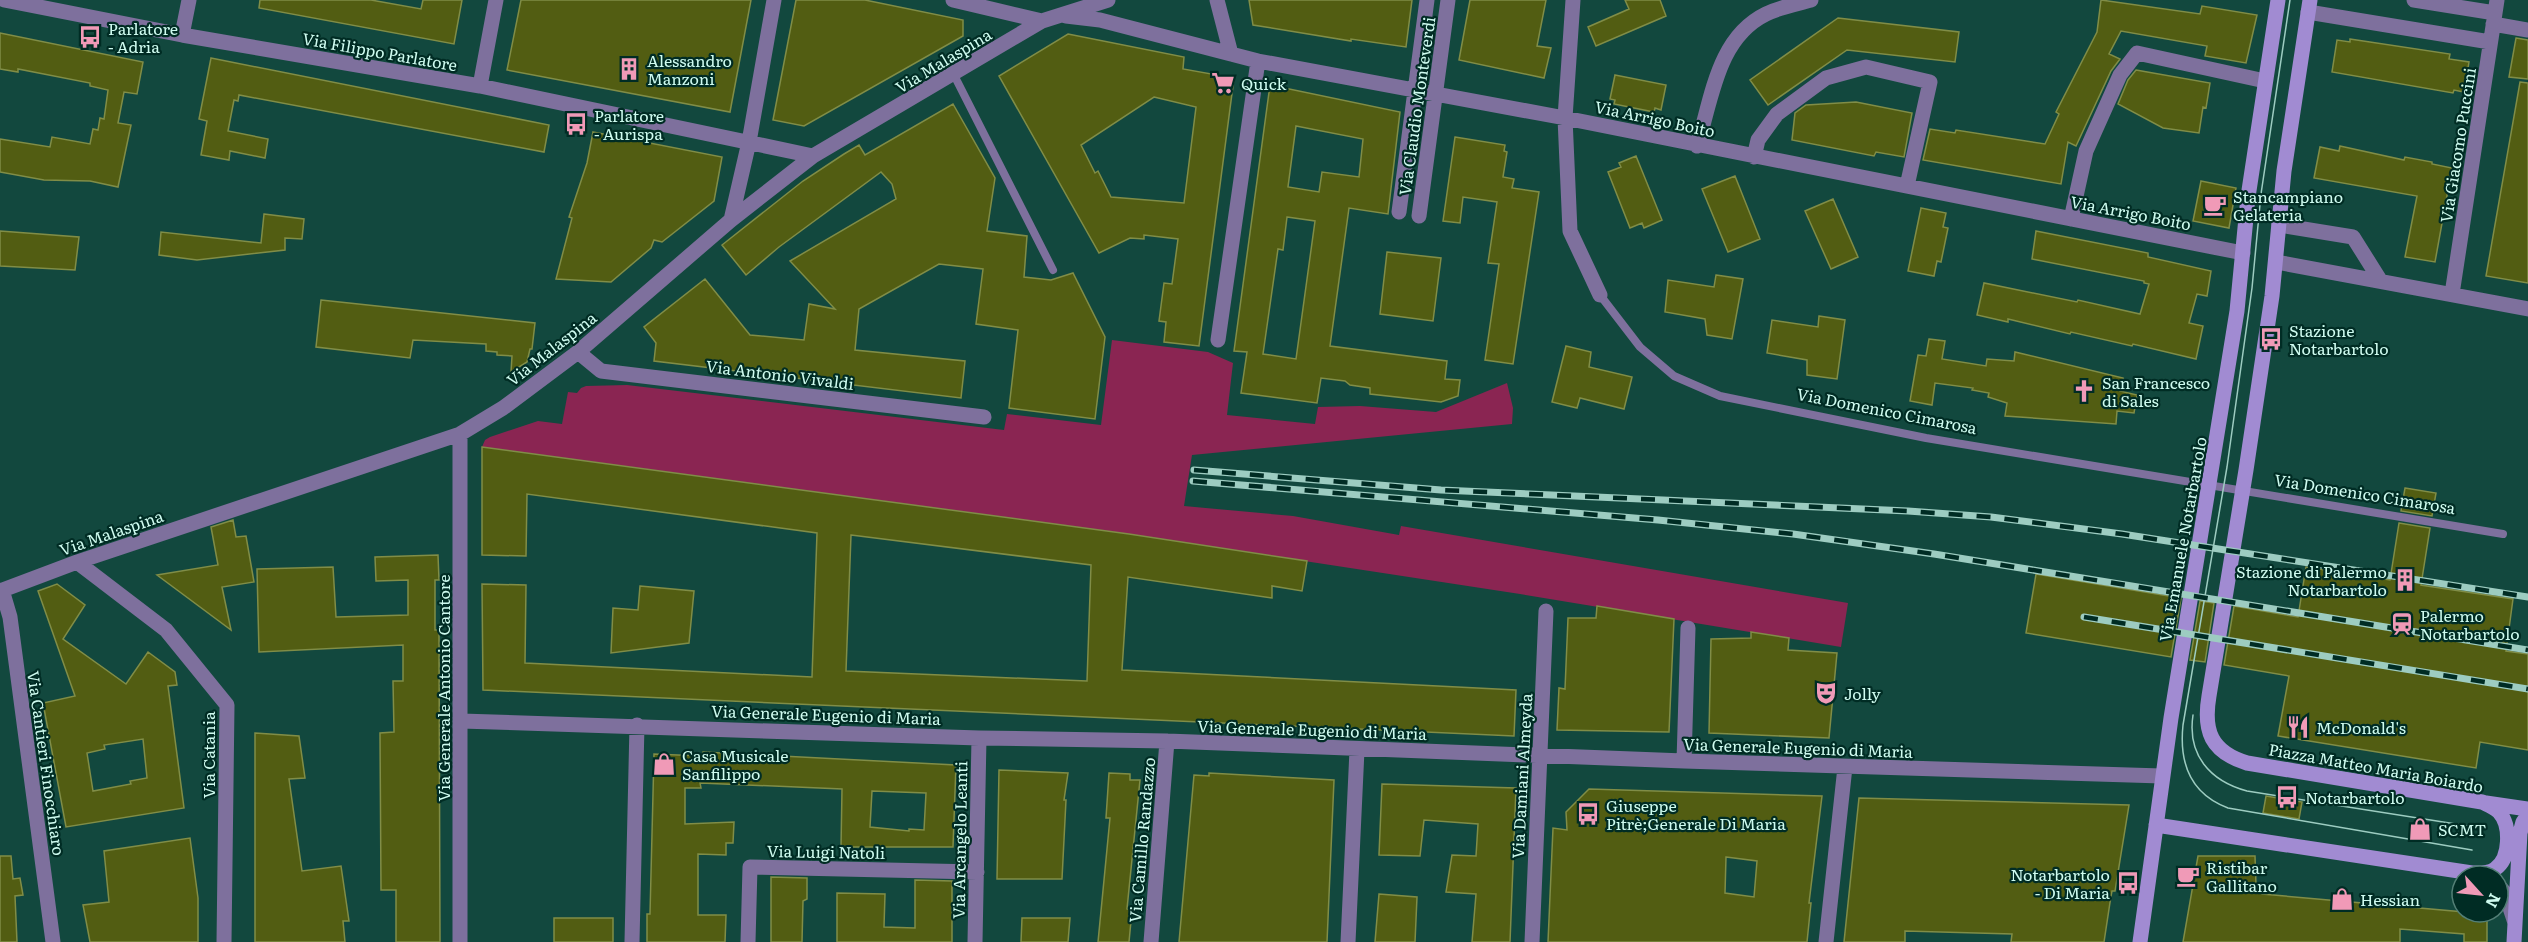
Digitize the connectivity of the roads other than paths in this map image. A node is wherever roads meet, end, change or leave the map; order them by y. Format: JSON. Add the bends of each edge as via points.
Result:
{"nodes":[{"id":1,"x":4,"y":0,"type":"edge"},
{"id":2,"x":189,"y":0,"type":"edge"},
{"id":3,"x":496,"y":0,"type":"edge"},
{"id":4,"x":774,"y":0,"type":"edge"},
{"id":5,"x":953,"y":0,"type":"edge"},
{"id":6,"x":1078,"y":0,"type":"edge"},
{"id":7,"x":1108,"y":0,"type":"edge"},
{"id":8,"x":1217,"y":0,"type":"edge"},
{"id":9,"x":1427,"y":0,"type":"edge"},
{"id":10,"x":1448,"y":0,"type":"edge"},
{"id":11,"x":1573,"y":0,"type":"edge"},
{"id":12,"x":1811,"y":0,"type":"edge"},
{"id":13,"x":2278,"y":0,"type":"edge"},
{"id":14,"x":2414,"y":0,"type":"edge"},
{"id":15,"x":995,"y":5,"type":"edge"},
{"id":16,"x":2309,"y":6,"type":"edge"},
{"id":17,"x":2495,"y":12,"type":"edge"},
{"id":18,"x":1060,"y":15,"type":"junction"},
{"id":19,"x":1042,"y":21,"type":"junction"},
{"id":20,"x":2528,"y":30,"type":"edge"},
{"id":21,"x":182,"y":35,"type":"junction"},
{"id":22,"x":2490,"y":42,"type":"junction"},
{"id":23,"x":1231,"y":54,"type":"junction"},
{"id":24,"x":1258,"y":61,"type":"junction"},
{"id":25,"x":954,"y":75,"type":"junction"},
{"id":26,"x":2265,"y":81,"type":"junction"},
{"id":27,"x":480,"y":86,"type":"junction"},
{"id":28,"x":1416,"y":91,"type":"junction"},
{"id":29,"x":1435,"y":95,"type":"junction"},
{"id":30,"x":1565,"y":118,"type":"junction"},
{"id":31,"x":749,"y":142,"type":"junction"},
{"id":32,"x":1697,"y":146,"type":"junction"},
{"id":33,"x":813,"y":156,"type":"junction"},
{"id":34,"x":1754,"y":157,"type":"junction"},
{"id":35,"x":1907,"y":186,"type":"junction"},
{"id":36,"x":1399,"y":212,"type":"dead end"},
{"id":37,"x":1419,"y":216,"type":"dead end"},
{"id":38,"x":2072,"y":219,"type":"junction"},
{"id":39,"x":730,"y":220,"type":"junction"},
{"id":40,"x":2280,"y":225,"type":"junction"},
{"id":41,"x":2243,"y":253,"type":"junction"},
{"id":42,"x":2276,"y":262,"type":"junction"},
{"id":43,"x":1053,"y":270,"type":"dead end"},
{"id":44,"x":2380,"y":280,"type":"junction"},
{"id":45,"x":2452,"y":294,"type":"junction"},
{"id":46,"x":1599,"y":295,"type":"joint"},
{"id":47,"x":2528,"y":309,"type":"edge"},
{"id":48,"x":1218,"y":340,"type":"dead end"},
{"id":49,"x":578,"y":352,"type":"junction"},
{"id":50,"x":984,"y":417,"type":"dead end"},
{"id":51,"x":460,"y":434,"type":"junction"},
{"id":52,"x":2503,"y":534,"type":"dead end"},
{"id":53,"x":77,"y":562,"type":"junction"},
{"id":54,"x":1,"y":590,"type":"edge"},
{"id":55,"x":1546,"y":611,"type":"dead end"},
{"id":56,"x":1688,"y":628,"type":"dead end"},
{"id":57,"x":461,"y":721,"type":"junction"},
{"id":58,"x":637,"y":725,"type":"junction"},
{"id":59,"x":979,"y":738,"type":"junction"},
{"id":60,"x":1167,"y":741,"type":"junction"},
{"id":61,"x":1357,"y":750,"type":"junction"},
{"id":62,"x":1540,"y":755,"type":"junction"},
{"id":63,"x":1684,"y":761,"type":"junction"},
{"id":64,"x":1845,"y":767,"type":"junction"},
{"id":65,"x":2162,"y":776,"type":"junction"},
{"id":66,"x":2482,"y":802,"type":"junction"},
{"id":67,"x":2528,"y":809,"type":"edge"},
{"id":68,"x":2528,"y":815,"type":"edge"},
{"id":69,"x":2156,"y":825,"type":"junction"},
{"id":70,"x":2500,"y":864,"type":"edge"},
{"id":71,"x":2450,"y":871,"type":"edge"},
{"id":72,"x":977,"y":872,"type":"junction"},
{"id":73,"x":2510,"y":909,"type":"edge"},
{"id":74,"x":2514,"y":921,"type":"junction"},
{"id":75,"x":53,"y":942,"type":"edge"},
{"id":76,"x":224,"y":942,"type":"edge"},
{"id":77,"x":460,"y":942,"type":"edge"},
{"id":78,"x":632,"y":942,"type":"edge"},
{"id":79,"x":748,"y":942,"type":"edge"},
{"id":80,"x":975,"y":942,"type":"edge"},
{"id":81,"x":1150,"y":942,"type":"edge"},
{"id":82,"x":1348,"y":942,"type":"edge"},
{"id":83,"x":1532,"y":942,"type":"edge"},
{"id":84,"x":1826,"y":942,"type":"edge"},
{"id":85,"x":2140,"y":942,"type":"edge"},
{"id":86,"x":2514,"y":942,"type":"edge"}],
"edges":[{"from":1,"to":21,"type":"street","name":"Via Filippo Parlatore"},
{"from":2,"to":21,"type":"street"},
{"from":3,"to":27,"type":"street"},
{"from":4,"to":31,"type":"street"},
{"from":5,"to":15,"type":"street"},
{"from":6,"to":18,"type":"street"},
{"from":7,"to":18,"type":"street","name":"Via Malaspina"},
{"from":8,"to":23,"type":"street"},
{"from":9,"to":28,"type":"street","name":"Via Claudio Monteverdi"},
{"from":10,"to":29,"type":"street","name":"Via Claudio Monteverdi"},
{"from":11,"to":30,"type":"street","name":"Via Domenico Cimarosa"},
{"from":12,"to":32,"type":"street","via":[[1766,14],[1737,35],[1720,65]]},
{"from":13,"to":26,"type":"street","name":"Via Emanuele Notarbartolo"},
{"from":14,"to":17,"type":"street"},
{"from":15,"to":19,"type":"street"},
{"from":16,"to":22,"type":"street"},
{"from":16,"to":40,"type":"street","via":[[2284,171]]},
{"from":17,"to":20,"type":"street"},
{"from":17,"to":22,"type":"street","name":"Via Giacomo Puccini"},
{"from":18,"to":19,"type":"street","name":"Via Malaspina"},
{"from":18,"to":23,"type":"street","name":"Via Arrigo Boito","via":[[1100,20]]},
{"from":19,"to":25,"type":"street","name":"Via Malaspina"},
{"from":21,"to":27,"type":"street","name":"Via Filippo Parlatore"},
{"from":22,"to":45,"type":"street","name":"Via Giacomo Puccini"},
{"from":23,"to":24,"type":"street","name":"Via Arrigo Boito"},
{"from":24,"to":28,"type":"street","name":"Via Arrigo Boito"},
{"from":24,"to":48,"type":"street"},
{"from":25,"to":33,"type":"street","name":"Via Malaspina"},
{"from":25,"to":43,"type":"lane"},
{"from":26,"to":38,"type":"street","via":[[2137,53],[2120,75],[2086,150]]},
{"from":26,"to":41,"type":"street","name":"Via Emanuele Notarbartolo"},
{"from":27,"to":31,"type":"street","name":"Via Filippo Parlatore"},
{"from":28,"to":29,"type":"street","name":"Via Arrigo Boito"},
{"from":28,"to":36,"type":"street","name":"Via Claudio Monteverdi"},
{"from":29,"to":30,"type":"street","name":"Via Arrigo Boito"},
{"from":29,"to":37,"type":"street","name":"Via Claudio Monteverdi"},
{"from":30,"to":32,"type":"street","name":"Via Arrigo Boito"},
{"from":30,"to":46,"type":"street","name":"Via Domenico Cimarosa","via":[[1570,231]]},
{"from":31,"to":33,"type":"street","name":"Via Filippo Parlatore"},
{"from":31,"to":39,"type":"street"},
{"from":32,"to":34,"type":"street","name":"Via Arrigo Boito"},
{"from":33,"to":39,"type":"street","name":"Via Malaspina"},
{"from":34,"to":35,"type":"street","name":"Via Arrigo Boito"},
{"from":34,"to":35,"type":"street","via":[[1758,140],[1777,114],[1826,78],[1866,67],[1930,82]]},
{"from":35,"to":38,"type":"street","name":"Via Arrigo Boito"},
{"from":38,"to":41,"type":"street","name":"Via Arrigo Boito"},
{"from":39,"to":49,"type":"street","name":"Via Malaspina"},
{"from":40,"to":42,"type":"street"},
{"from":40,"to":44,"type":"street","via":[[2353,237]]},
{"from":41,"to":65,"type":"street","name":"Via Emanuele Notarbartolo","via":[[2214,464]]},
{"from":42,"to":44,"type":"street"},
{"from":42,"to":66,"type":"street","name":"Piazza Matteo Maria Boiardo","via":[[2206,723],[2215,743],[2232,758],[2260,766]]},
{"from":44,"to":45,"type":"street"},
{"from":45,"to":47,"type":"street"},
{"from":46,"to":52,"type":"lane","name":"Via Domenico Cimarosa","via":[[1640,347],[1674,376],[1720,396],[1926,438]]},
{"from":49,"to":50,"type":"street","name":"Via Antonio Vivaldi","via":[[601,371]]},
{"from":49,"to":51,"type":"street","name":"Via Malaspina","via":[[503,408]]},
{"from":51,"to":53,"type":"street","name":"Via Malaspina"},
{"from":51,"to":57,"type":"street","name":"Via Generale Antonio Cantore"},
{"from":53,"to":54,"type":"street","name":"Via Malaspina"},
{"from":53,"to":76,"type":"street","name":"Via Catania","via":[[166,630],[227,705]]},
{"from":54,"to":75,"type":"street","name":"Via Cantieri Finocchiaro","via":[[10,617]]},
{"from":55,"to":62,"type":"street","name":"Via Damiani Almeyda"},
{"from":56,"to":63,"type":"street"},
{"from":57,"to":58,"type":"street","name":"Via Generale Eugenio di Maria"},
{"from":57,"to":77,"type":"street","name":"Via Generale Antonio Cantore"},
{"from":58,"to":59,"type":"street","name":"Via Generale Eugenio di Maria"},
{"from":58,"to":78,"type":"street"},
{"from":59,"to":60,"type":"street","name":"Via Generale Eugenio di Maria"},
{"from":59,"to":72,"type":"street","name":"Via Arcangelo Leanti"},
{"from":60,"to":61,"type":"street","name":"Via Generale Eugenio di Maria"},
{"from":60,"to":81,"type":"street","name":"Via Camillo Randazzo"},
{"from":61,"to":62,"type":"street","name":"Via Generale Eugenio di Maria"},
{"from":61,"to":82,"type":"street"},
{"from":62,"to":63,"type":"street","name":"Via Generale Eugenio di Maria"},
{"from":62,"to":83,"type":"street","name":"Via Damiani Almeyda"},
{"from":63,"to":64,"type":"street","name":"Via Generale Eugenio di Maria"},
{"from":64,"to":65,"type":"street","name":"Via Generale Eugenio di Maria"},
{"from":64,"to":84,"type":"street"},
{"from":65,"to":69,"type":"street","name":"Via Emanuele Notarbartolo"},
{"from":66,"to":67,"type":"street"},
{"from":66,"to":70,"type":"street","name":"Piazza Matteo Maria Boiardo","via":[[2498,812],[2505,823],[2505,854]]},
{"from":68,"to":74,"type":"street","via":[[2520,833]]},
{"from":69,"to":71,"type":"street","name":"Piazza Matteo Maria Boiardo"},
{"from":69,"to":85,"type":"street","name":"Via Emanuele Notarbartolo"},
{"from":72,"to":79,"type":"street","name":"Via Luigi Natoli","via":[[750,867]]},
{"from":72,"to":80,"type":"street","name":"Via Arcangelo Leanti"},
{"from":73,"to":74,"type":"street"},
{"from":74,"to":86,"type":"street"}]}
